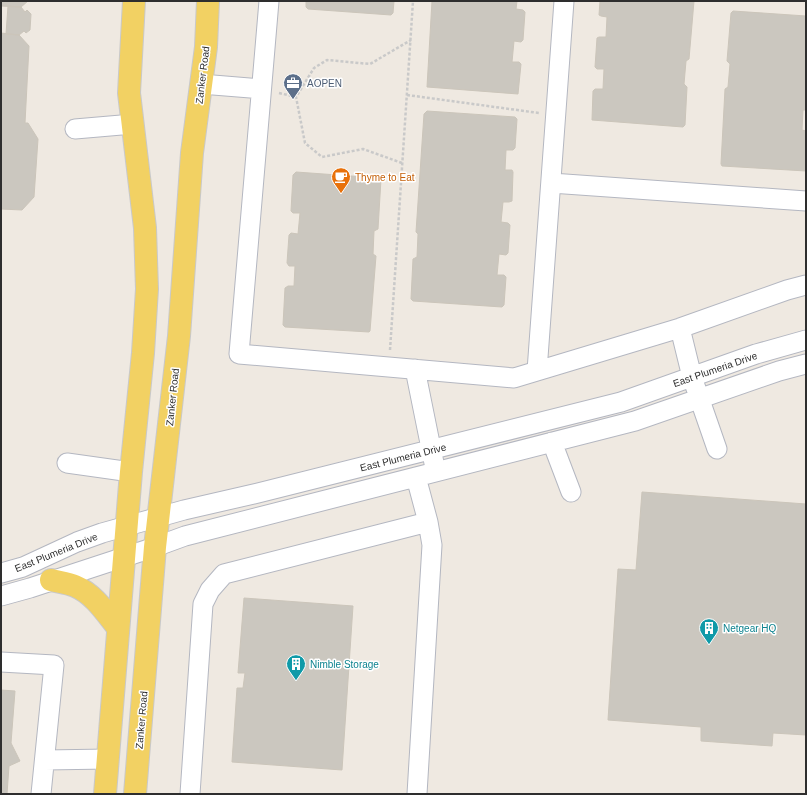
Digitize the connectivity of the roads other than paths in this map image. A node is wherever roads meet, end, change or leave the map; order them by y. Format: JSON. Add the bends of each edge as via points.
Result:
{"nodes":[{"id":1,"x":134,"y":1,"type":"edge"},
{"id":2,"x":208,"y":1,"type":"edge"},
{"id":3,"x":269,"y":1,"type":"edge"},
{"id":4,"x":564,"y":1,"type":"edge"},
{"id":5,"x":201,"y":84,"type":"junction"},
{"id":6,"x":262,"y":89,"type":"junction"},
{"id":7,"x":133,"y":124,"type":"junction"},
{"id":8,"x":74,"y":129,"type":"dead end"},
{"id":9,"x":551,"y":183,"type":"junction"},
{"id":10,"x":806,"y":201,"type":"edge"},
{"id":11,"x":806,"y":285,"type":"edge"},
{"id":12,"x":680,"y":328,"type":"junction"},
{"id":13,"x":806,"y":340,"type":"edge"},
{"id":14,"x":806,"y":364,"type":"edge"},
{"id":15,"x":415,"y":369,"type":"junction"},
{"id":16,"x":537,"y":371,"type":"junction"},
{"id":17,"x":692,"y":377,"type":"junction"},
{"id":18,"x":699,"y":399,"type":"junction"},
{"id":19,"x":552,"y":442,"type":"junction"},
{"id":20,"x":717,"y":449,"type":"dead end"},
{"id":21,"x":430,"y":450,"type":"junction"},
{"id":22,"x":66,"y":463,"type":"dead end"},
{"id":23,"x":131,"y":472,"type":"junction"},
{"id":24,"x":436,"y":472,"type":"junction"},
{"id":25,"x":416,"y":477,"type":"junction"},
{"id":26,"x":571,"y":492,"type":"dead end"},
{"id":27,"x":159,"y":517,"type":"junction"},
{"id":28,"x":428,"y":522,"type":"junction"},
{"id":29,"x":127,"y":526,"type":"junction"},
{"id":30,"x":155,"y":547,"type":"junction"},
{"id":31,"x":124,"y":557,"type":"junction"},
{"id":32,"x":1,"y":573,"type":"edge"},
{"id":33,"x":51,"y":580,"type":"junction"},
{"id":34,"x":1,"y":596,"type":"edge"},
{"id":35,"x":118,"y":628,"type":"junction"},
{"id":36,"x":1,"y":662,"type":"edge"},
{"id":37,"x":108,"y":759,"type":"junction"},
{"id":38,"x":45,"y":760,"type":"junction"},
{"id":39,"x":41,"y":794,"type":"edge"},
{"id":40,"x":105,"y":794,"type":"edge"},
{"id":41,"x":135,"y":794,"type":"edge"},
{"id":42,"x":190,"y":794,"type":"edge"},
{"id":43,"x":417,"y":794,"type":"edge"}],
"edges":[{"from":1,"to":7,"type":"main road","via":[[129,92]]},
{"from":2,"to":5,"type":"main road","name":"Zanker Road"},
{"from":3,"to":6,"type":"street"},
{"from":4,"to":9,"type":"street"},
{"from":5,"to":6,"type":"street"},
{"from":5,"to":27,"type":"main road","name":"Zanker Road","via":[[192,154],[179,336]]},
{"from":6,"to":15,"type":"street","via":[[239,354]]},
{"from":7,"to":8,"type":"street"},
{"from":7,"to":23,"type":"main road","via":[[145,228],[147,289]]},
{"from":9,"to":10,"type":"street"},
{"from":9,"to":16,"type":"street"},
{"from":11,"to":12,"type":"street"},
{"from":12,"to":16,"type":"street"},
{"from":12,"to":17,"type":"street"},
{"from":13,"to":17,"type":"street","name":"East Plumeria Drive","via":[[756,354]]},
{"from":14,"to":18,"type":"street"},
{"from":15,"to":16,"type":"street","via":[[514,378]]},
{"from":15,"to":21,"type":"street"},
{"from":17,"to":18,"type":"street"},
{"from":17,"to":21,"type":"street","name":"East Plumeria Drive","via":[[621,402]]},
{"from":18,"to":19,"type":"street","via":[[635,421]]},
{"from":18,"to":20,"type":"street"},
{"from":19,"to":24,"type":"street"},
{"from":19,"to":26,"type":"street"},
{"from":21,"to":24,"type":"street"},
{"from":21,"to":27,"type":"street","name":"East Plumeria Drive"},
{"from":22,"to":23,"type":"street"},
{"from":23,"to":29,"type":"main road"},
{"from":24,"to":25,"type":"street"},
{"from":25,"to":28,"type":"street"},
{"from":25,"to":30,"type":"street","via":[[185,536]]},
{"from":27,"to":29,"type":"street","name":"East Plumeria Drive"},
{"from":27,"to":30,"type":"main road","name":"Zanker Road"},
{"from":28,"to":42,"type":"street","via":[[224,574],[210,590],[203,604]]},
{"from":28,"to":43,"type":"street","via":[[432,545]]},
{"from":29,"to":31,"type":"main road"},
{"from":29,"to":32,"type":"street","name":"East Plumeria Drive","via":[[77,542],[23,567]]},
{"from":30,"to":31,"type":"street"},
{"from":30,"to":41,"type":"main road","name":"Zanker Road"},
{"from":31,"to":33,"type":"street"},
{"from":31,"to":35,"type":"main road"},
{"from":33,"to":34,"type":"street"},
{"from":33,"to":35,"type":"main road","via":[[84,591]]},
{"from":35,"to":37,"type":"main road"},
{"from":36,"to":38,"type":"street","via":[[54,665]]},
{"from":37,"to":38,"type":"street"},
{"from":37,"to":40,"type":"main road"},
{"from":38,"to":39,"type":"street"}]}
